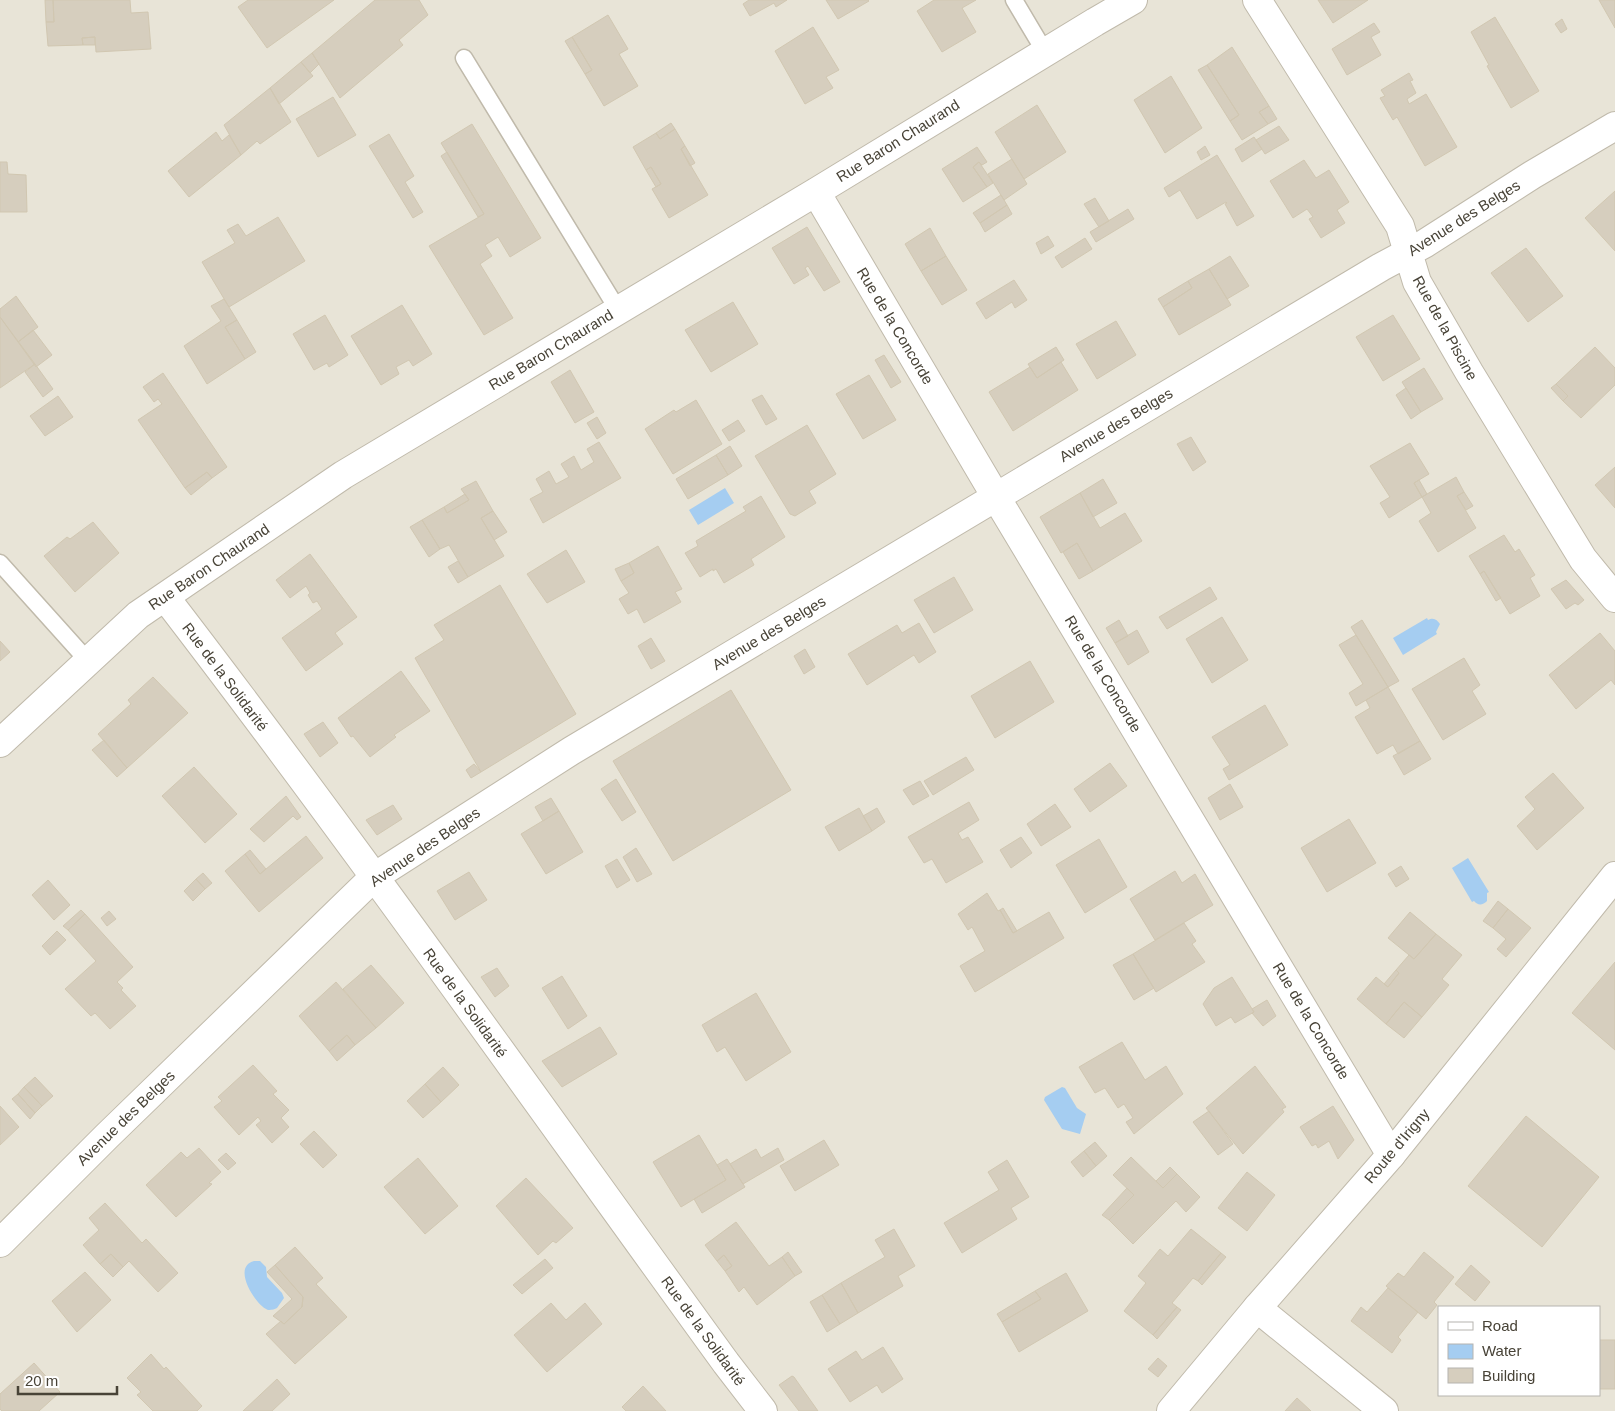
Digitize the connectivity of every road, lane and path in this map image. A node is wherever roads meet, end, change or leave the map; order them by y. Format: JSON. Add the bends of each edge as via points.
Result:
{"nodes":[{"id":1,"x":1014,"y":0,"type":"edge"},
{"id":2,"x":1133,"y":0,"type":"edge"},
{"id":3,"x":1257,"y":0,"type":"edge"},
{"id":4,"x":1045,"y":52,"type":"junction"},
{"id":5,"x":464,"y":58,"type":"dead end"},
{"id":6,"x":1615,"y":126,"type":"edge"},
{"id":7,"x":816,"y":192,"type":"junction"},
{"id":8,"x":1408,"y":252,"type":"junction"},
{"id":9,"x":618,"y":310,"type":"junction"},
{"id":10,"x":996,"y":497,"type":"junction"},
{"id":11,"x":0,"y":563,"type":"edge"},
{"id":12,"x":164,"y":597,"type":"junction"},
{"id":13,"x":1615,"y":598,"type":"edge"},
{"id":14,"x":88,"y":661,"type":"junction"},
{"id":15,"x":0,"y":743,"type":"edge"},
{"id":16,"x":1615,"y":876,"type":"edge"},
{"id":17,"x":374,"y":877,"type":"junction"},
{"id":18,"x":1391,"y":1155,"type":"junction"},
{"id":19,"x":0,"y":1243,"type":"edge"},
{"id":20,"x":1256,"y":1308,"type":"junction"},
{"id":21,"x":762,"y":1411,"type":"edge"},
{"id":22,"x":1172,"y":1411,"type":"edge"},
{"id":23,"x":1384,"y":1411,"type":"edge"}],
"edges":[{"from":1,"to":4,"type":"lane"},
{"from":2,"to":4,"type":"street","name":"Rue Baron Chaurand"},
{"from":3,"to":8,"type":"street","name":"Rue de la Piscine","via":[[1400,226]]},
{"from":4,"to":7,"type":"street","name":"Rue Baron Chaurand"},
{"from":5,"to":9,"type":"lane"},
{"from":6,"to":8,"type":"street","name":"Avenue des Belges"},
{"from":7,"to":9,"type":"street","name":"Rue Baron Chaurand"},
{"from":7,"to":10,"type":"street","name":"Rue de la Concorde"},
{"from":8,"to":10,"type":"street","name":"Avenue des Belges"},
{"from":8,"to":13,"type":"street","name":"Rue de la Piscine","via":[[1416,282],[1469,372],[1583,559]]},
{"from":9,"to":12,"type":"street","name":"Rue Baron Chaurand","via":[[343,475]]},
{"from":10,"to":17,"type":"street","name":"Avenue des Belges","via":[[570,752]]},
{"from":10,"to":18,"type":"street","name":"Rue de la Concorde"},
{"from":11,"to":14,"type":"lane"},
{"from":12,"to":14,"type":"street","name":"Rue Baron Chaurand","via":[[138,615]]},
{"from":12,"to":17,"type":"street","name":"Rue de la Solidarité"},
{"from":14,"to":15,"type":"street","name":"Rue Baron Chaurand"},
{"from":16,"to":18,"type":"street","name":"Route d'Irigny"},
{"from":17,"to":19,"type":"street","name":"Avenue des Belges"},
{"from":17,"to":21,"type":"street","name":"Rue de la Solidarité"},
{"from":18,"to":20,"type":"street","name":"Route d'Irigny"},
{"from":20,"to":22,"type":"street","name":"Route d'Irigny"},
{"from":20,"to":23,"type":"street"}]}
